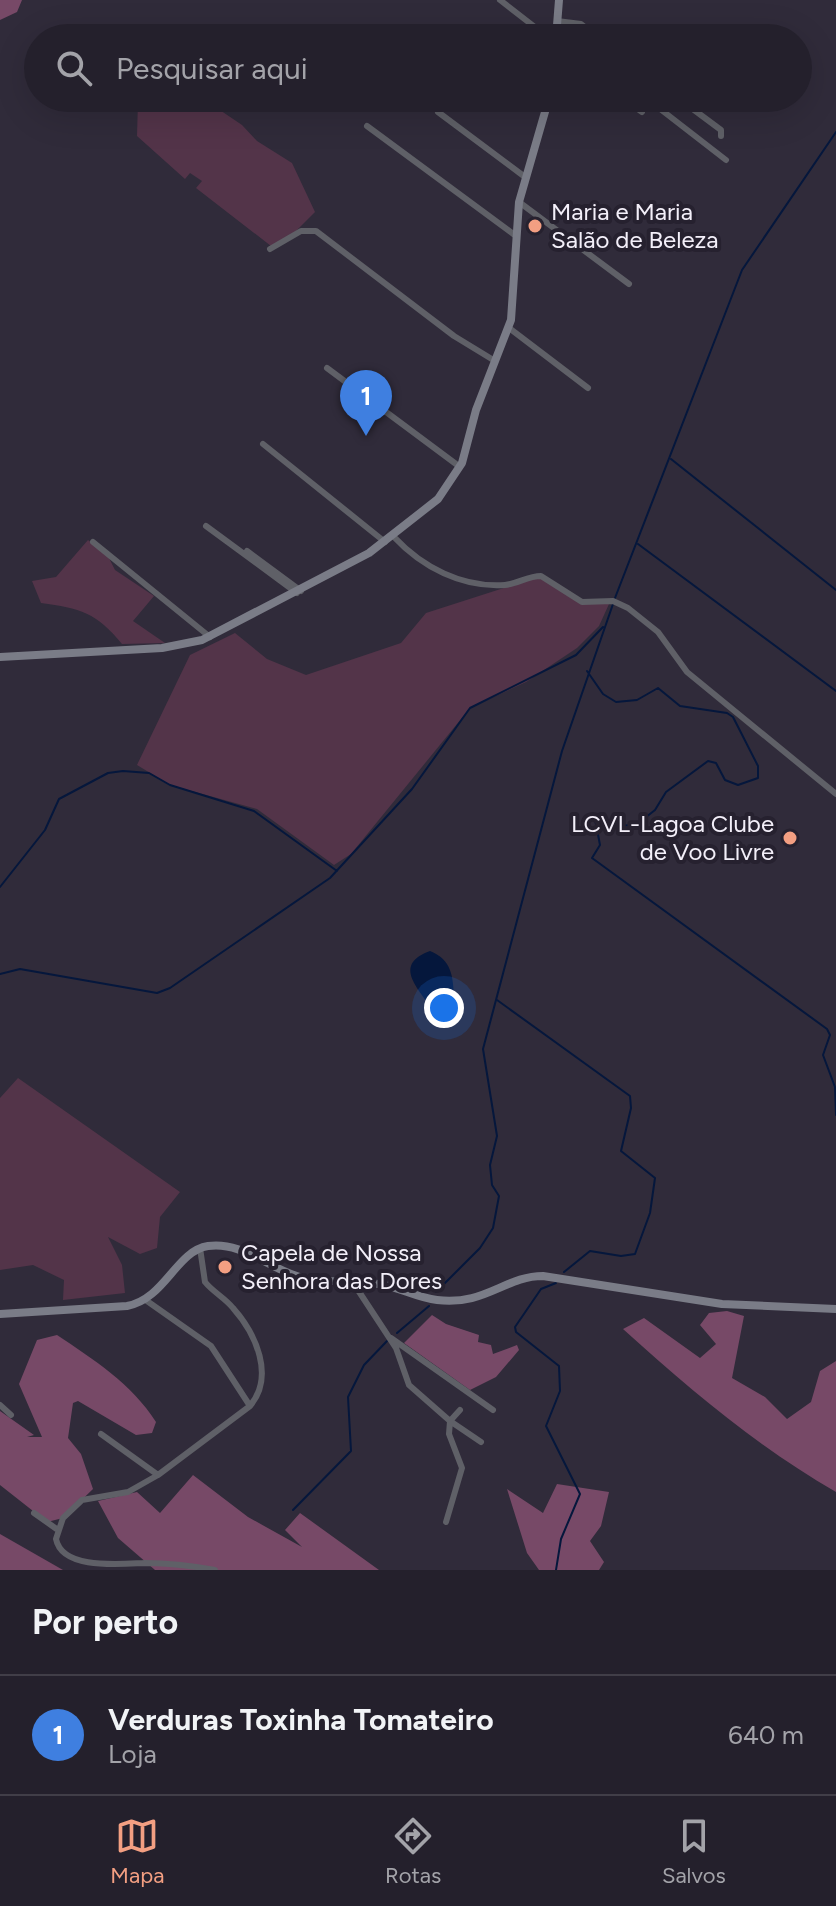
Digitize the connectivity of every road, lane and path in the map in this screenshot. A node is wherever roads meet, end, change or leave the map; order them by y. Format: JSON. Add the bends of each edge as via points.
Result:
{"nodes":[{"id":1,"x":500,"y":0,"type":"edge"},
{"id":2,"x":559,"y":0,"type":"edge"},
{"id":3,"x":557,"y":21,"type":"junction"},
{"id":4,"x":536,"y":24,"type":"edge"},
{"id":5,"x":556,"y":24,"type":"edge"},
{"id":6,"x":581,"y":24,"type":"edge"},
{"id":7,"x":438,"y":112,"type":"dead end"},
{"id":8,"x":545,"y":112,"type":"edge"},
{"id":9,"x":664,"y":112,"type":"edge"},
{"id":10,"x":697,"y":112,"type":"edge"},
{"id":11,"x":367,"y":126,"type":"dead end"},
{"id":12,"x":721,"y":136,"type":"dead end"},
{"id":13,"x":726,"y":160,"type":"dead end"},
{"id":14,"x":525,"y":177,"type":"junction"},
{"id":15,"x":519,"y":202,"type":"junction"},
{"id":16,"x":516,"y":236,"type":"junction"},
{"id":17,"x":270,"y":249,"type":"dead end"},
{"id":18,"x":629,"y":284,"type":"dead end"},
{"id":19,"x":509,"y":328,"type":"junction"},
{"id":20,"x":495,"y":361,"type":"junction"},
{"id":21,"x":327,"y":368,"type":"dead end"},
{"id":22,"x":588,"y":388,"type":"dead end"},
{"id":23,"x":263,"y":444,"type":"dead end"},
{"id":24,"x":460,"y":467,"type":"junction"},
{"id":25,"x":206,"y":526,"type":"dead end"},
{"id":26,"x":390,"y":540,"type":"junction"},
{"id":27,"x":93,"y":542,"type":"dead end"},
{"id":28,"x":247,"y":551,"type":"dead end"},
{"id":29,"x":299,"y":592,"type":"junction"},
{"id":30,"x":210,"y":637,"type":"junction"},
{"id":31,"x":0,"y":657,"type":"edge"},
{"id":32,"x":836,"y":794,"type":"edge"},
{"id":33,"x":200,"y":1248,"type":"junction"},
{"id":34,"x":352,"y":1281,"type":"junction"},
{"id":35,"x":147,"y":1301,"type":"junction"},
{"id":36,"x":836,"y":1309,"type":"edge"},
{"id":37,"x":0,"y":1314,"type":"edge"},
{"id":38,"x":388,"y":1336,"type":"junction"},
{"id":39,"x":0,"y":1405,"type":"edge"},
{"id":40,"x":250,"y":1406,"type":"junction"},
{"id":41,"x":460,"y":1410,"type":"dead end"},
{"id":42,"x":493,"y":1410,"type":"dead end"},
{"id":43,"x":11,"y":1415,"type":"dead end"},
{"id":44,"x":450,"y":1421,"type":"junction"},
{"id":45,"x":101,"y":1434,"type":"dead end"},
{"id":46,"x":481,"y":1442,"type":"dead end"},
{"id":47,"x":158,"y":1475,"type":"junction"},
{"id":48,"x":34,"y":1513,"type":"dead end"},
{"id":49,"x":446,"y":1522,"type":"dead end"},
{"id":50,"x":58,"y":1530,"type":"junction"},
{"id":51,"x":215,"y":1570,"type":"edge"}],
"edges":[{"from":1,"to":4,"type":"street"},
{"from":2,"to":3,"type":"main road"},
{"from":3,"to":5,"type":"main road"},
{"from":3,"to":6,"type":"street"},
{"from":7,"to":14,"type":"street"},
{"from":8,"to":14,"type":"main road"},
{"from":9,"to":13,"type":"street"},
{"from":10,"to":12,"type":"street","via":[[721,130]]},
{"from":11,"to":16,"type":"street"},
{"from":14,"to":15,"type":"main road"},
{"from":15,"to":16,"type":"main road"},
{"from":15,"to":18,"type":"street"},
{"from":16,"to":19,"type":"main road"},
{"from":17,"to":20,"type":"street","via":[[301,231],[316,231]]},
{"from":19,"to":20,"type":"main road"},
{"from":19,"to":22,"type":"street"},
{"from":20,"to":24,"type":"main road"},
{"from":21,"to":24,"type":"street"},
{"from":23,"to":26,"type":"street"},
{"from":24,"to":26,"type":"main road","via":[[438,499]]},
{"from":25,"to":29,"type":"street"},
{"from":26,"to":29,"type":"main road"},
{"from":26,"to":32,"type":"street","via":[[443,574],[503,585],[541,576],[582,602],[616,602],[658,632],[687,672]]},
{"from":27,"to":30,"type":"street"},
{"from":28,"to":29,"type":"street"},
{"from":29,"to":30,"type":"main road"},
{"from":30,"to":31,"type":"main road","via":[[172,647]]},
{"from":33,"to":34,"type":"main road","via":[[232,1247],[297,1276]]},
{"from":33,"to":35,"type":"main road"},
{"from":33,"to":40,"type":"street","via":[[205,1282],[238,1314],[257,1346],[263,1385]]},
{"from":34,"to":36,"type":"main road","via":[[430,1300],[460,1301],[543,1276],[708,1302]]},
{"from":34,"to":38,"type":"street"},
{"from":35,"to":37,"type":"main road"},
{"from":35,"to":40,"type":"street","via":[[208,1343]]},
{"from":38,"to":42,"type":"street"},
{"from":38,"to":44,"type":"street","via":[[409,1385]]},
{"from":39,"to":43,"type":"street"},
{"from":40,"to":47,"type":"street"},
{"from":41,"to":44,"type":"street"},
{"from":44,"to":46,"type":"street"},
{"from":44,"to":49,"type":"street","via":[[449,1434],[462,1468]]},
{"from":45,"to":47,"type":"street"},
{"from":47,"to":50,"type":"street","via":[[128,1492],[82,1500]]},
{"from":48,"to":50,"type":"street"},
{"from":50,"to":51,"type":"street","via":[[58,1548],[83,1564]]}]}
